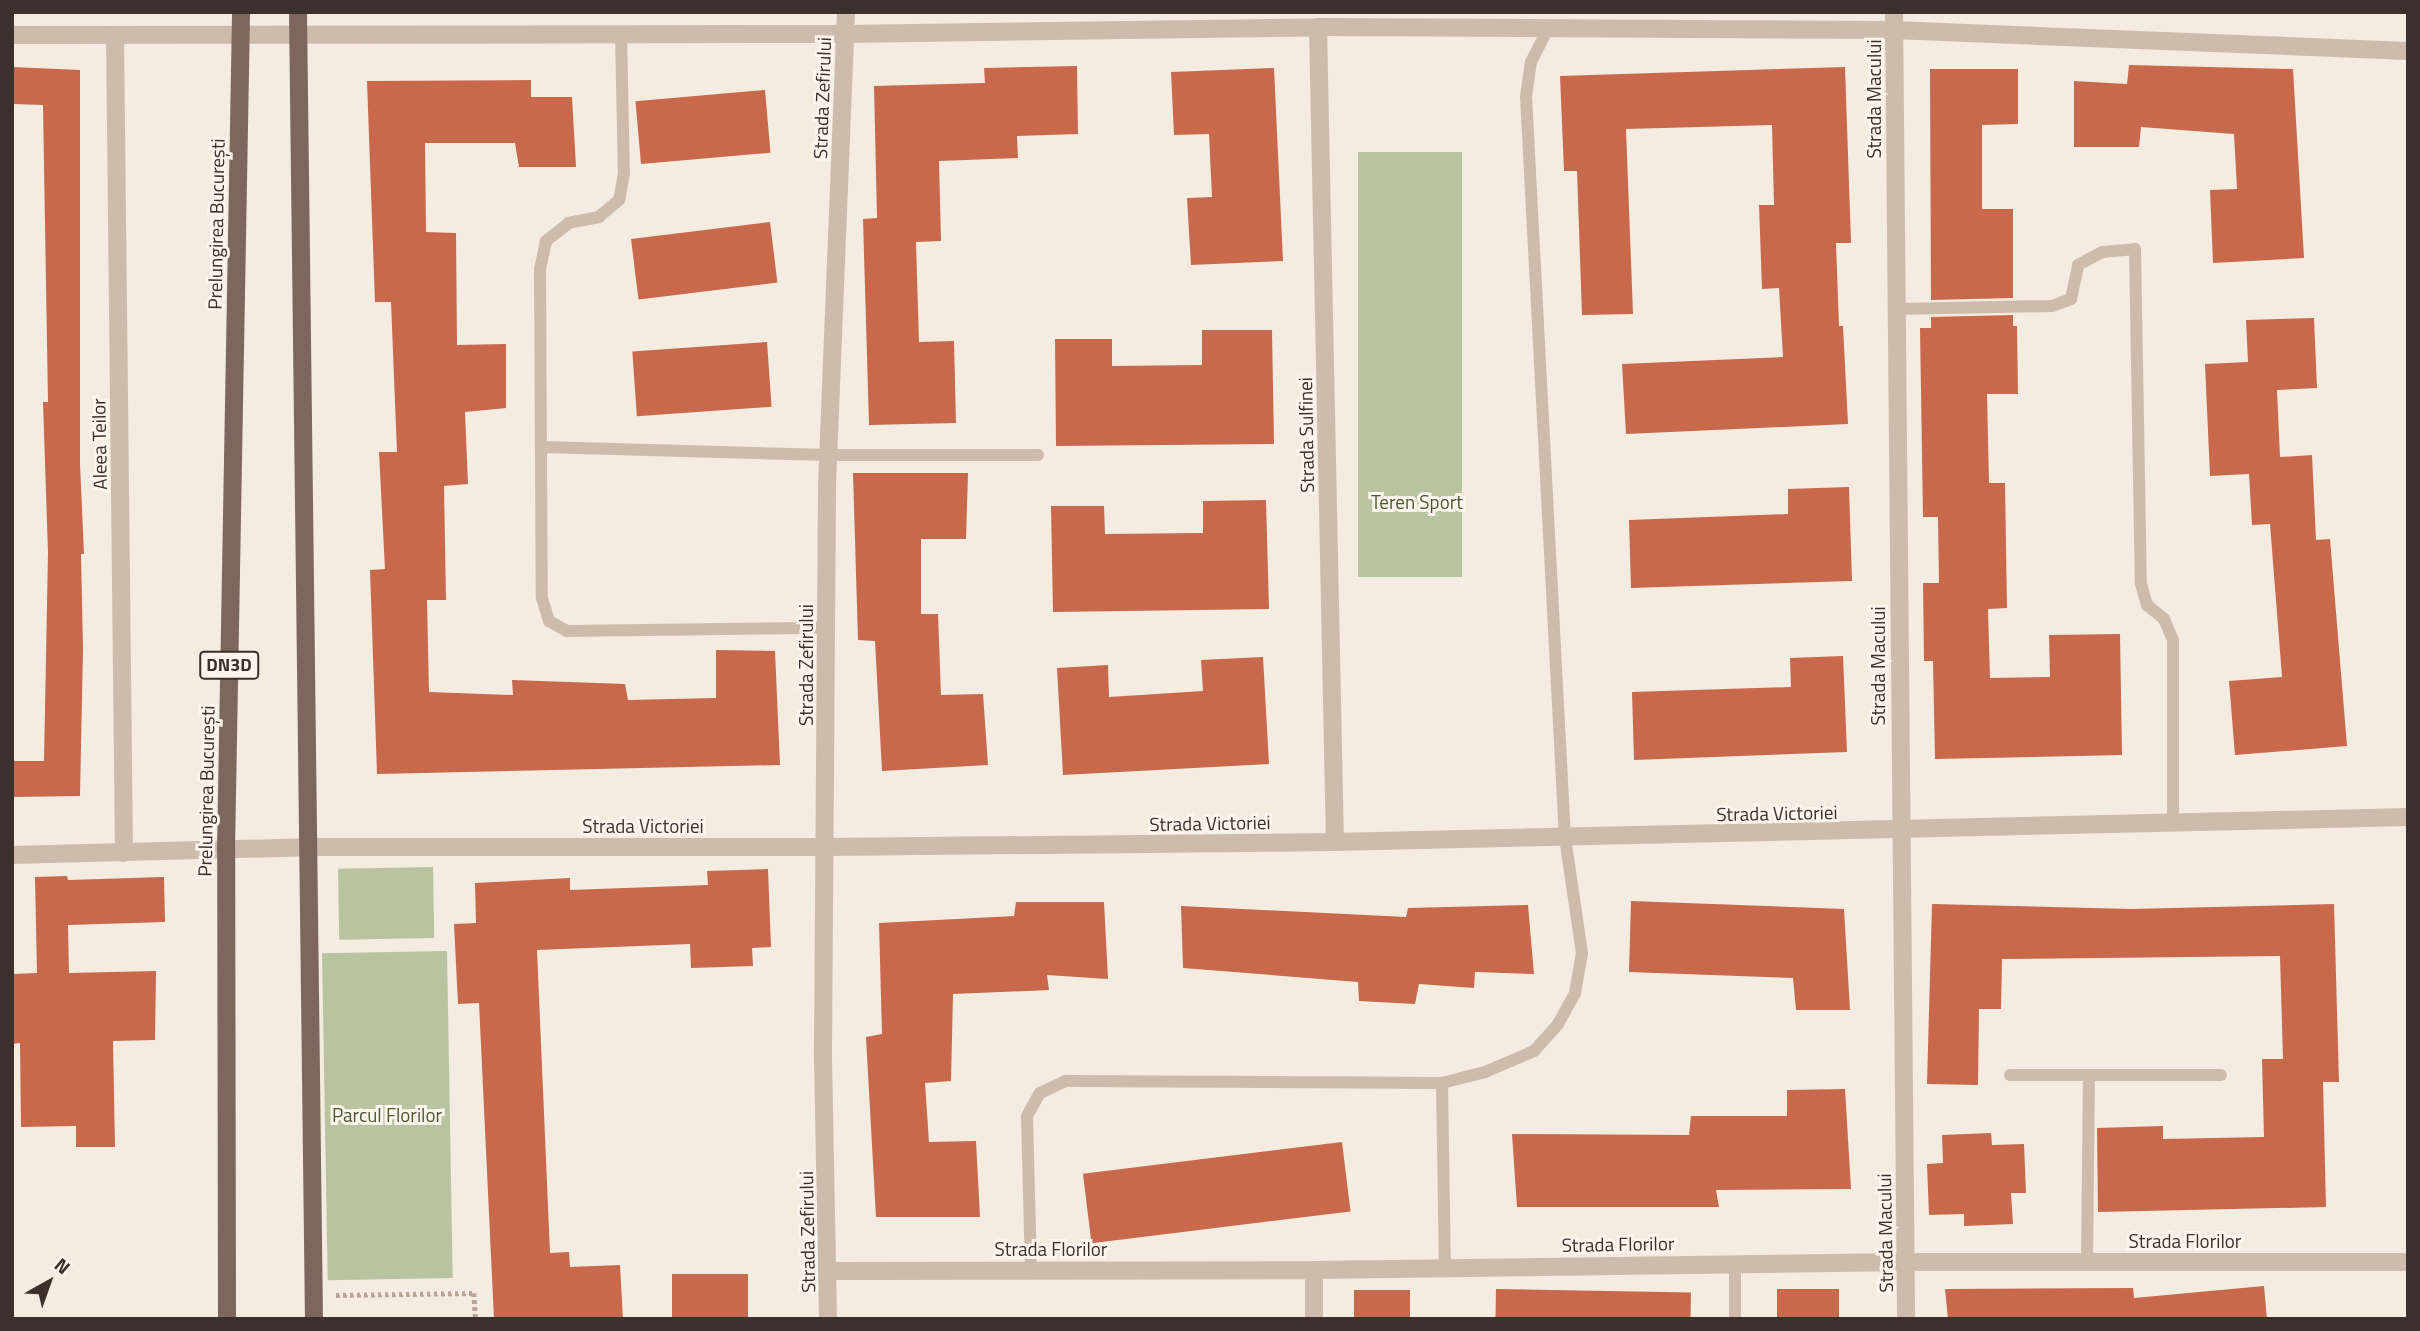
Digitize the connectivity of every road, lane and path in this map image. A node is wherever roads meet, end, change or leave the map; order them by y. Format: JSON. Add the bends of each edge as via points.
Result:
{"nodes":[{"id":1,"x":241,"y":12,"type":"edge"},
{"id":2,"x":298,"y":12,"type":"edge"},
{"id":3,"x":846,"y":12,"type":"edge"},
{"id":4,"x":1367,"y":20,"type":"edge"},
{"id":5,"x":1894,"y":21,"type":"edge"},
{"id":6,"x":1318,"y":27,"type":"junction"},
{"id":7,"x":1548,"y":29,"type":"junction"},
{"id":8,"x":240,"y":33,"type":"junction"},
{"id":9,"x":116,"y":34,"type":"junction"},
{"id":10,"x":298,"y":34,"type":"junction"},
{"id":11,"x":621,"y":34,"type":"junction"},
{"id":12,"x":845,"y":34,"type":"junction"},
{"id":13,"x":12,"y":35,"type":"edge"},
{"id":14,"x":2408,"y":51,"type":"edge"},
{"id":15,"x":1896,"y":309,"type":"junction"},
{"id":16,"x":542,"y":447,"type":"junction"},
{"id":17,"x":829,"y":455,"type":"junction"},
{"id":18,"x":1038,"y":456,"type":"dead end"},
{"id":19,"x":827,"y":628,"type":"junction"},
{"id":20,"x":2408,"y":817,"type":"edge"},
{"id":21,"x":2173,"y":824,"type":"junction"},
{"id":22,"x":1900,"y":832,"type":"junction"},
{"id":23,"x":1565,"y":838,"type":"junction"},
{"id":24,"x":1335,"y":842,"type":"junction"},
{"id":25,"x":308,"y":847,"type":"junction"},
{"id":26,"x":826,"y":848,"type":"junction"},
{"id":27,"x":226,"y":850,"type":"junction"},
{"id":28,"x":124,"y":853,"type":"junction"},
{"id":29,"x":12,"y":855,"type":"edge"},
{"id":30,"x":2010,"y":1075,"type":"dead end"},
{"id":31,"x":2221,"y":1075,"type":"dead end"},
{"id":32,"x":2089,"y":1076,"type":"junction"},
{"id":33,"x":1442,"y":1083,"type":"junction"},
{"id":34,"x":1906,"y":1262,"type":"junction"},
{"id":35,"x":2087,"y":1262,"type":"junction"},
{"id":36,"x":2408,"y":1262,"type":"edge"},
{"id":37,"x":1735,"y":1264,"type":"junction"},
{"id":38,"x":1445,"y":1268,"type":"junction"},
{"id":39,"x":1031,"y":1270,"type":"junction"},
{"id":40,"x":1314,"y":1270,"type":"junction"},
{"id":41,"x":828,"y":1271,"type":"junction"},
{"id":42,"x":315,"y":1296,"type":"junction"},
{"id":43,"x":227,"y":1319,"type":"edge"},
{"id":44,"x":314,"y":1319,"type":"edge"},
{"id":45,"x":476,"y":1319,"type":"edge"},
{"id":46,"x":828,"y":1319,"type":"edge"},
{"id":47,"x":1314,"y":1319,"type":"edge"},
{"id":48,"x":1735,"y":1319,"type":"edge"},
{"id":49,"x":1906,"y":1319,"type":"edge"}],
"edges":[{"from":1,"to":8,"type":"main road","name":"Prelungirea București","number":"DN3D"},
{"from":2,"to":10,"type":"main road"},
{"from":3,"to":12,"type":"street","name":"Strada Zefirului"},
{"from":4,"to":6,"type":"street"},
{"from":4,"to":7,"type":"street"},
{"from":5,"to":7,"type":"street"},
{"from":5,"to":14,"type":"street"},
{"from":5,"to":15,"type":"street","name":"Strada Macului"},
{"from":6,"to":12,"type":"street"},
{"from":6,"to":24,"type":"street","name":"Strada Sulfinei"},
{"from":7,"to":23,"type":"lane","via":[[1531,62],[1526,97]]},
{"from":8,"to":9,"type":"street"},
{"from":8,"to":10,"type":"street"},
{"from":8,"to":27,"type":"main road","name":"Prelungirea București","number":"DN3D"},
{"from":9,"to":13,"type":"street"},
{"from":9,"to":28,"type":"street","name":"Aleea Teilor"},
{"from":10,"to":11,"type":"street"},
{"from":10,"to":25,"type":"main road"},
{"from":11,"to":12,"type":"street"},
{"from":11,"to":16,"type":"lane","via":[[624,173],[619,200],[600,217],[569,223],[546,241],[540,270]]},
{"from":12,"to":17,"type":"street","name":"Strada Zefirului"},
{"from":15,"to":21,"type":"lane","via":[[2052,306],[2071,299],[2078,265],[2102,251],[2135,249],[2141,584],[2147,605],[2164,619],[2173,640]]},
{"from":15,"to":22,"type":"street","name":"Strada Macului"},
{"from":16,"to":17,"type":"lane"},
{"from":16,"to":19,"type":"lane","via":[[542,598],[549,621],[567,631]]},
{"from":17,"to":18,"type":"lane"},
{"from":17,"to":19,"type":"street","name":"Strada Zefirului"},
{"from":19,"to":26,"type":"street","name":"Strada Zefirului"},
{"from":20,"to":21,"type":"street","name":"Strada Victoriei"},
{"from":21,"to":22,"type":"street","name":"Strada Victoriei"},
{"from":22,"to":23,"type":"street","name":"Strada Victoriei"},
{"from":22,"to":34,"type":"street","name":"Strada Macului"},
{"from":23,"to":24,"type":"street","name":"Strada Victoriei"},
{"from":23,"to":33,"type":"lane","via":[[1583,953],[1575,993],[1558,1024],[1534,1051],[1485,1072]]},
{"from":24,"to":26,"type":"street","name":"Strada Victoriei"},
{"from":25,"to":26,"type":"street","name":"Strada Victoriei"},
{"from":25,"to":27,"type":"street","name":"Strada Victoriei"},
{"from":25,"to":42,"type":"main road"},
{"from":26,"to":41,"type":"street","name":"Strada Zefirului","via":[[823,1049]]},
{"from":27,"to":28,"type":"street","name":"Strada Victoriei"},
{"from":27,"to":43,"type":"main road","name":"Prelungirea București","number":"DN3D"},
{"from":28,"to":29,"type":"street","name":"Strada Victoriei"},
{"from":30,"to":32,"type":"lane"},
{"from":31,"to":32,"type":"lane"},
{"from":32,"to":35,"type":"lane"},
{"from":33,"to":38,"type":"lane"},
{"from":33,"to":39,"type":"lane","via":[[1066,1081],[1040,1093],[1027,1116]]},
{"from":34,"to":35,"type":"street","name":"Strada Florilor"},
{"from":34,"to":37,"type":"street","name":"Strada Florilor"},
{"from":34,"to":49,"type":"street","name":"Strada Macului"},
{"from":35,"to":36,"type":"street","name":"Strada Florilor"},
{"from":37,"to":38,"type":"street","name":"Strada Florilor"},
{"from":37,"to":48,"type":"lane"},
{"from":38,"to":40,"type":"street","name":"Strada Florilor"},
{"from":39,"to":40,"type":"street","name":"Strada Florilor"},
{"from":39,"to":41,"type":"street","name":"Strada Florilor"},
{"from":40,"to":47,"type":"street"},
{"from":41,"to":46,"type":"street","name":"Strada Zefirului"},
{"from":42,"to":44,"type":"main road"},
{"from":42,"to":45,"type":"path","via":[[474,1293]]}]}
